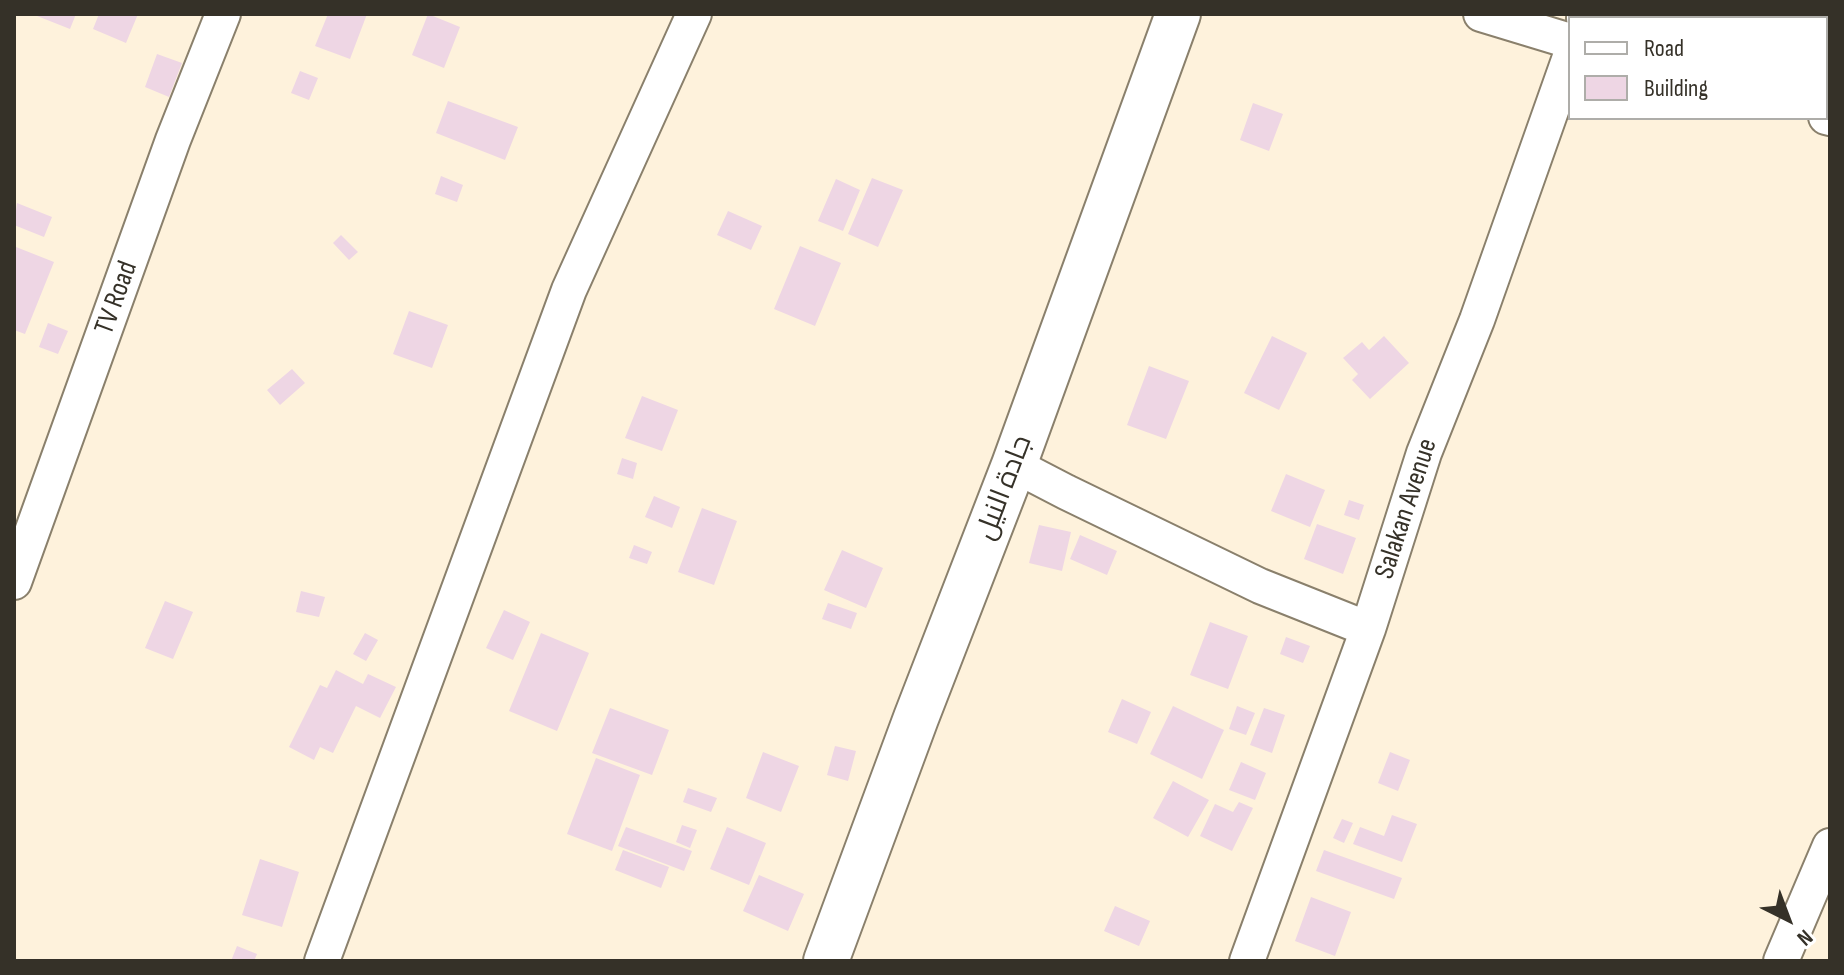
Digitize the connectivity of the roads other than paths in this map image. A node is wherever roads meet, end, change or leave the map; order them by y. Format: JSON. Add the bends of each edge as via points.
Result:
{"nodes":[{"id":1,"x":223,"y":14,"type":"edge"},
{"id":2,"x":694,"y":14,"type":"edge"},
{"id":3,"x":1178,"y":14,"type":"edge"},
{"id":4,"x":1481,"y":14,"type":"edge"},
{"id":5,"x":1568,"y":40,"type":"edge"},
{"id":6,"x":1568,"y":63,"type":"edge"},
{"id":7,"x":1014,"y":465,"type":"junction"},
{"id":8,"x":14,"y":582,"type":"edge"},
{"id":9,"x":1368,"y":629,"type":"junction"},
{"id":10,"x":1830,"y":846,"type":"edge"},
{"id":11,"x":322,"y":961,"type":"edge"},
{"id":12,"x":826,"y":961,"type":"edge"},
{"id":13,"x":1247,"y":961,"type":"edge"},
{"id":14,"x":1781,"y":961,"type":"edge"}],
"edges":[{"from":1,"to":8,"type":"street","name":"TV Road"},
{"from":2,"to":11,"type":"street","via":[[569,290]]},
{"from":3,"to":7,"type":"street","name":"جادة النيل"},
{"from":4,"to":5,"type":"street"},
{"from":6,"to":9,"type":"street","name":"Salakan Avenue","via":[[1424,453]]},
{"from":7,"to":9,"type":"street","via":[[1260,586]]},
{"from":7,"to":12,"type":"street","name":"جادة النيل"},
{"from":9,"to":13,"type":"street","name":"Salakan Avenue"},
{"from":10,"to":14,"type":"street"}]}
